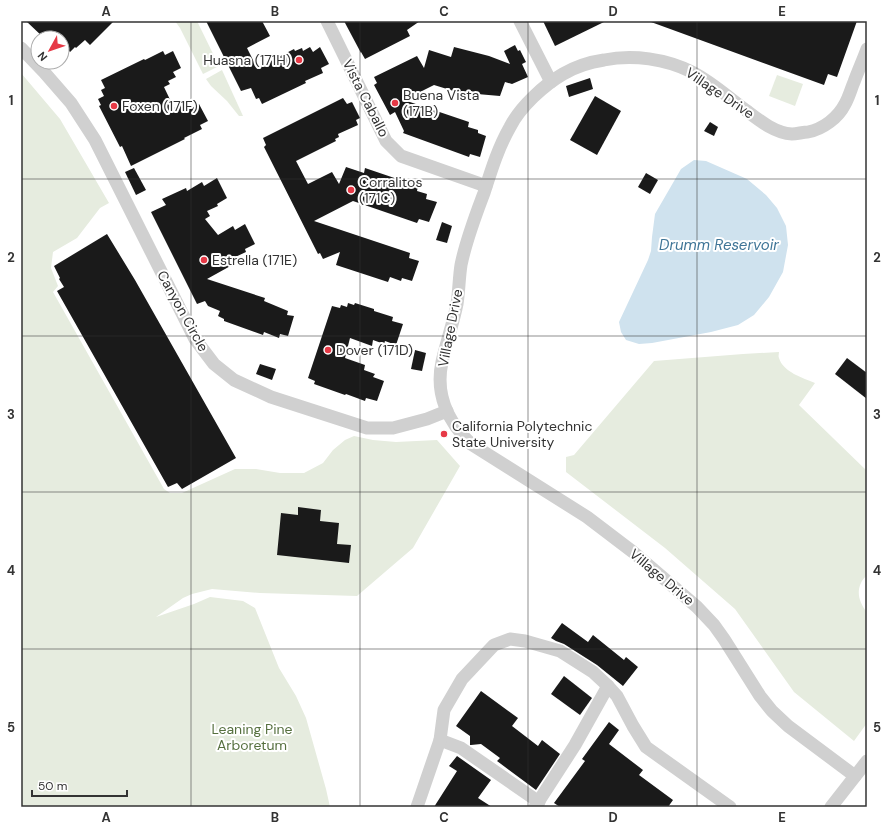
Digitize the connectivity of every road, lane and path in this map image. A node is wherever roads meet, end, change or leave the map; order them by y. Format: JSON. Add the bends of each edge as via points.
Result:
{"nodes":[{"id":1,"x":327,"y":21,"type":"edge"},
{"id":2,"x":520,"y":21,"type":"edge"},
{"id":3,"x":21,"y":48,"type":"edge"},
{"id":4,"x":867,"y":49,"type":"edge"},
{"id":5,"x":551,"y":82,"type":"junction"},
{"id":6,"x":486,"y":186,"type":"junction"},
{"id":7,"x":447,"y":411,"type":"junction"},
{"id":8,"x":608,"y":686,"type":"junction"},
{"id":9,"x":440,"y":740,"type":"junction"},
{"id":10,"x":867,"y":761,"type":"edge"},
{"id":11,"x":855,"y":776,"type":"junction"},
{"id":12,"x":537,"y":804,"type":"edge"},
{"id":13,"x":417,"y":807,"type":"edge"},
{"id":14,"x":730,"y":807,"type":"edge"},
{"id":15,"x":831,"y":807,"type":"edge"}],
"edges":[{"from":1,"to":6,"type":"street","name":"Vista Caballo","via":[[391,146],[401,156]]},
{"from":2,"to":5,"type":"street"},
{"from":3,"to":7,"type":"street","name":"Canyon Circle","via":[[71,103],[95,140],[195,339],[214,364],[234,380],[271,397],[367,428],[393,428]]},
{"from":4,"to":5,"type":"street","name":"Village Drive","via":[[845,105],[836,116],[826,125],[794,134],[778,131],[761,122],[694,73],[659,60],[632,57],[601,60],[562,74]]},
{"from":5,"to":6,"type":"street","name":"Village Drive","via":[[535,95],[510,125]]},
{"from":6,"to":7,"type":"street","name":"Village Drive","via":[[461,266],[457,303],[442,363],[440,380]]},
{"from":7,"to":11,"type":"street","name":"Village Drive","via":[[461,434],[471,444],[587,517],[633,552],[697,607],[721,634],[772,711]]},
{"from":8,"to":9,"type":"street","via":[[593,672],[560,651],[525,641],[504,641],[494,645],[462,679],[444,710]]},
{"from":8,"to":12,"type":"street","via":[[575,745]]},
{"from":8,"to":14,"type":"street","via":[[617,696],[646,746]]},
{"from":9,"to":12,"type":"street","via":[[461,748]]},
{"from":9,"to":13,"type":"street"},
{"from":10,"to":11,"type":"street"},
{"from":11,"to":15,"type":"street"}]}
